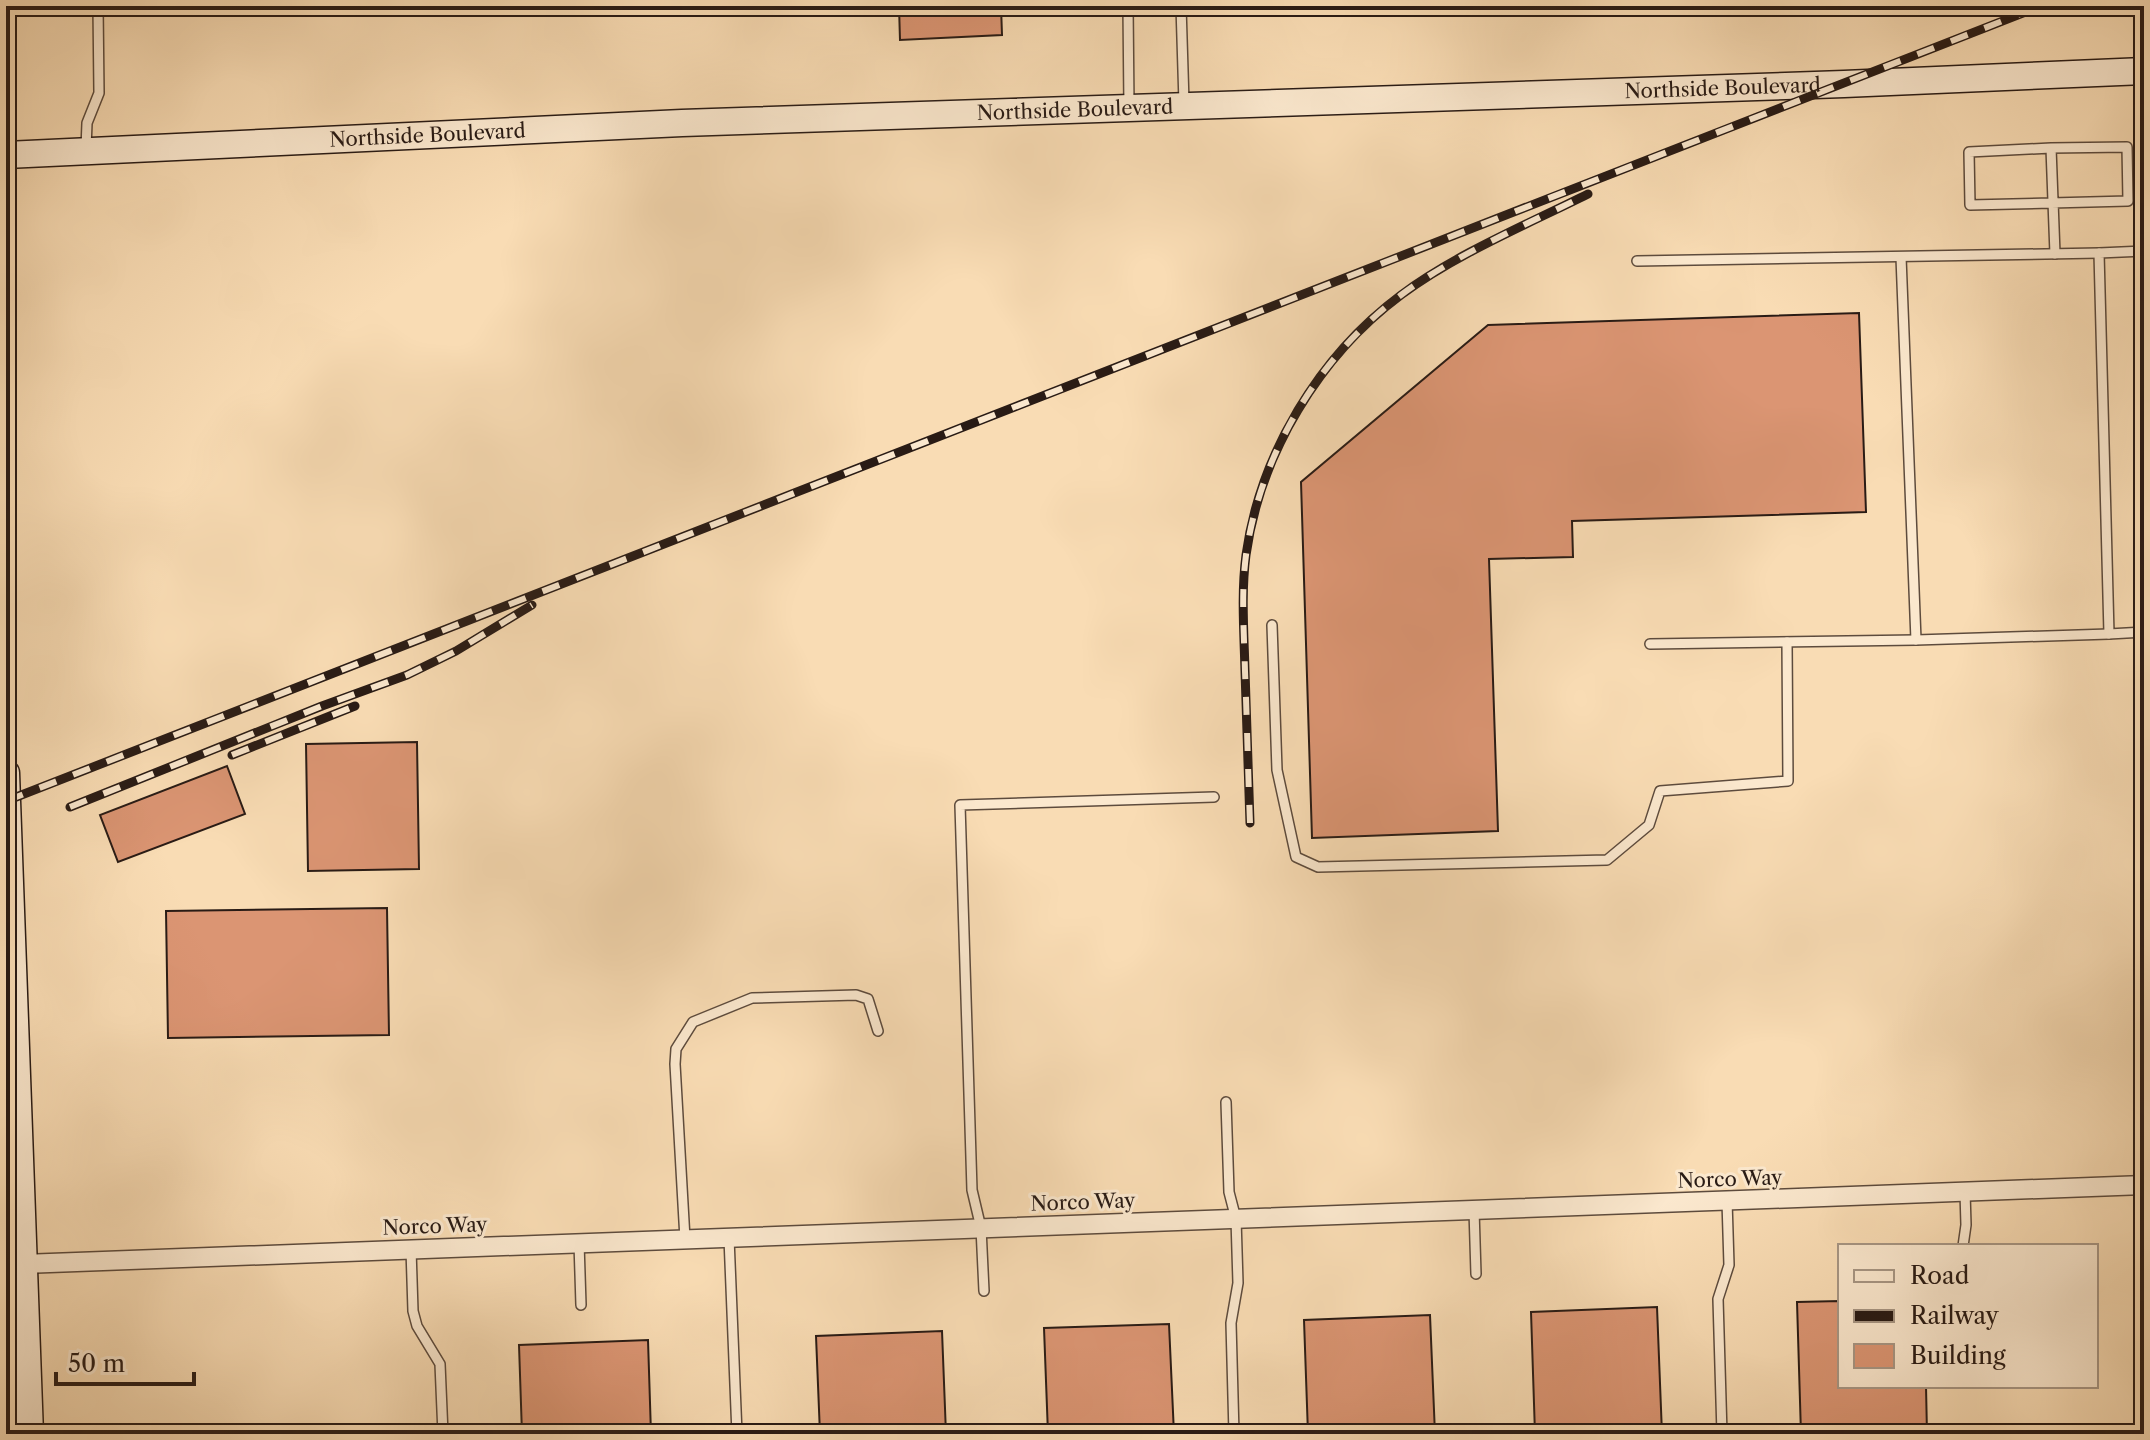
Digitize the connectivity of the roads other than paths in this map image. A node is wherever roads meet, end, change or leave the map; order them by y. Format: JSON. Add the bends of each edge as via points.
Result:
{"nodes":[{"id":1,"x":98,"y":6,"type":"edge"},
{"id":2,"x":1128,"y":6,"type":"edge"},
{"id":3,"x":1181,"y":6,"type":"edge"},
{"id":4,"x":2144,"y":71,"type":"edge"},
{"id":5,"x":1184,"y":106,"type":"junction"},
{"id":6,"x":1129,"y":108,"type":"junction"},
{"id":7,"x":2051,"y":148,"type":"junction"},
{"id":8,"x":86,"y":152,"type":"junction"},
{"id":9,"x":6,"y":155,"type":"edge"},
{"id":10,"x":2053,"y":203,"type":"junction"},
{"id":11,"x":2144,"y":251,"type":"edge"},
{"id":12,"x":2099,"y":253,"type":"junction"},
{"id":13,"x":2055,"y":254,"type":"junction"},
{"id":14,"x":1901,"y":257,"type":"junction"},
{"id":15,"x":1637,"y":261,"type":"dead end"},
{"id":16,"x":1272,"y":625,"type":"dead end"},
{"id":17,"x":2144,"y":632,"type":"edge"},
{"id":18,"x":2109,"y":634,"type":"junction"},
{"id":19,"x":1916,"y":640,"type":"junction"},
{"id":20,"x":1787,"y":642,"type":"junction"},
{"id":21,"x":1650,"y":644,"type":"dead end"},
{"id":22,"x":6,"y":773,"type":"edge"},
{"id":23,"x":1214,"y":797,"type":"dead end"},
{"id":24,"x":10,"y":978,"type":"edge"},
{"id":25,"x":878,"y":1031,"type":"dead end"},
{"id":26,"x":1226,"y":1102,"type":"dead end"},
{"id":27,"x":13,"y":1140,"type":"edge"},
{"id":28,"x":2144,"y":1185,"type":"edge"},
{"id":29,"x":1965,"y":1192,"type":"junction"},
{"id":30,"x":1727,"y":1201,"type":"junction"},
{"id":31,"x":1474,"y":1210,"type":"junction"},
{"id":32,"x":1236,"y":1219,"type":"junction"},
{"id":33,"x":981,"y":1228,"type":"junction"},
{"id":34,"x":729,"y":1238,"type":"junction"},
{"id":35,"x":685,"y":1239,"type":"junction"},
{"id":36,"x":579,"y":1243,"type":"junction"},
{"id":37,"x":1963,"y":1244,"type":"edge"},
{"id":38,"x":411,"y":1249,"type":"junction"},
{"id":39,"x":20,"y":1266,"type":"junction"},
{"id":40,"x":1476,"y":1274,"type":"dead end"},
{"id":41,"x":984,"y":1291,"type":"dead end"},
{"id":42,"x":581,"y":1305,"type":"dead end"},
{"id":43,"x":30,"y":1434,"type":"edge"},
{"id":44,"x":443,"y":1434,"type":"edge"},
{"id":45,"x":737,"y":1434,"type":"edge"},
{"id":46,"x":1234,"y":1434,"type":"edge"},
{"id":47,"x":1722,"y":1434,"type":"edge"}],
"edges":[{"from":1,"to":8,"type":"lane","via":[[99,93],[87,123]]},
{"from":2,"to":6,"type":"lane"},
{"from":3,"to":5,"type":"lane"},
{"from":4,"to":5,"type":"main road","name":"Northside Boulevard"},
{"from":5,"to":6,"type":"main road","name":"Northside Boulevard"},
{"from":6,"to":8,"type":"main road","name":"Northside Boulevard"},
{"from":7,"to":10,"type":"lane"},
{"from":7,"to":10,"type":"lane","via":[[2127,147],[2128,201]]},
{"from":7,"to":10,"type":"lane","via":[[1969,152],[1969,179],[1970,205]]},
{"from":8,"to":9,"type":"main road","name":"Northside Boulevard"},
{"from":10,"to":13,"type":"lane"},
{"from":11,"to":12,"type":"lane"},
{"from":12,"to":13,"type":"lane"},
{"from":12,"to":18,"type":"lane"},
{"from":13,"to":14,"type":"lane"},
{"from":14,"to":15,"type":"lane"},
{"from":14,"to":19,"type":"lane"},
{"from":16,"to":20,"type":"lane","via":[[1277,770],[1296,857],[1318,867],[1607,860],[1649,825],[1660,791],[1788,781]]},
{"from":17,"to":18,"type":"lane"},
{"from":18,"to":19,"type":"lane"},
{"from":19,"to":20,"type":"lane"},
{"from":20,"to":21,"type":"lane"},
{"from":22,"to":24,"type":"main road"},
{"from":23,"to":33,"type":"lane","via":[[960,805],[972,1190]]},
{"from":24,"to":27,"type":"main road"},
{"from":25,"to":35,"type":"lane","via":[[868,999],[856,995],[752,998],[693,1022],[676,1049],[675,1064]]},
{"from":26,"to":32,"type":"lane","via":[[1229,1192]]},
{"from":27,"to":39,"type":"main road"},
{"from":28,"to":29,"type":"street","name":"Norco Way"},
{"from":29,"to":30,"type":"street","name":"Norco Way"},
{"from":29,"to":37,"type":"lane"},
{"from":30,"to":31,"type":"street","name":"Norco Way"},
{"from":30,"to":47,"type":"lane","via":[[1729,1265],[1718,1299]]},
{"from":31,"to":32,"type":"street","name":"Norco Way"},
{"from":31,"to":40,"type":"lane"},
{"from":32,"to":33,"type":"street","name":"Norco Way"},
{"from":32,"to":46,"type":"lane","via":[[1238,1283],[1231,1323]]},
{"from":33,"to":34,"type":"street","name":"Norco Way"},
{"from":33,"to":41,"type":"lane"},
{"from":34,"to":35,"type":"street","name":"Norco Way"},
{"from":34,"to":45,"type":"lane"},
{"from":35,"to":36,"type":"street","name":"Norco Way"},
{"from":36,"to":38,"type":"street","name":"Norco Way"},
{"from":36,"to":42,"type":"lane"},
{"from":38,"to":39,"type":"street","name":"Norco Way"},
{"from":38,"to":44,"type":"lane","via":[[413,1311],[440,1364]]},
{"from":39,"to":43,"type":"main road"}]}
